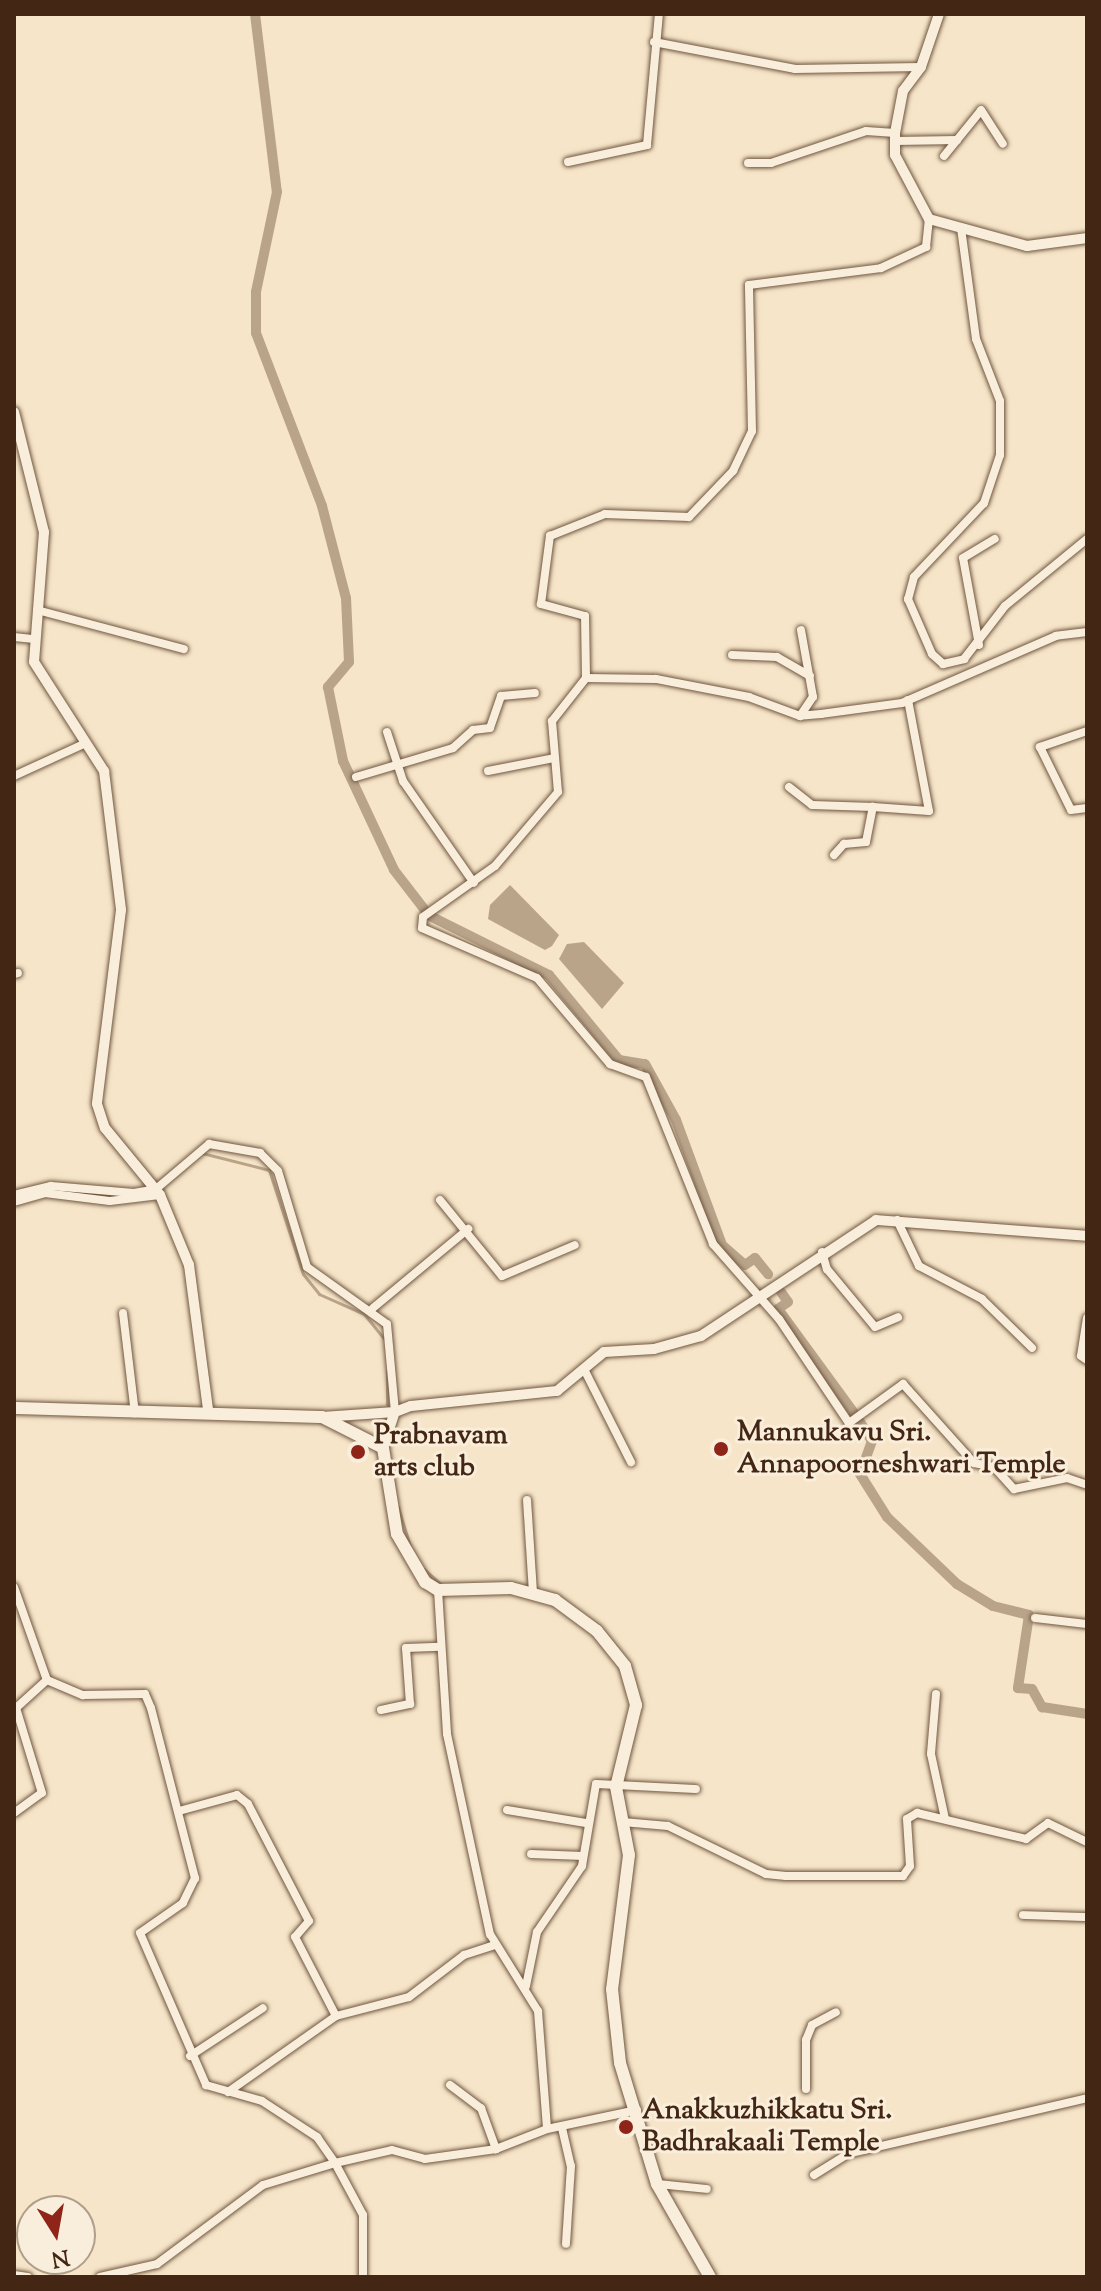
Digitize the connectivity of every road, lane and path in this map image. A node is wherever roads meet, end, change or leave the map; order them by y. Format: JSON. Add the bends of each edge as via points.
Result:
{"nodes":[{"id":1,"x":659,"y":14,"type":"edge"},
{"id":2,"x":939,"y":14,"type":"edge"},
{"id":3,"x":654,"y":42,"type":"junction"},
{"id":4,"x":921,"y":67,"type":"junction"},
{"id":5,"x":895,"y":137,"type":"junction"},
{"id":6,"x":957,"y":140,"type":"junction"},
{"id":7,"x":1003,"y":144,"type":"dead end"},
{"id":8,"x":944,"y":156,"type":"dead end"},
{"id":9,"x":568,"y":162,"type":"dead end"},
{"id":10,"x":748,"y":163,"type":"dead end"},
{"id":11,"x":929,"y":219,"type":"junction"},
{"id":12,"x":961,"y":228,"type":"junction"},
{"id":13,"x":1087,"y":238,"type":"edge"},
{"id":14,"x":14,"y":412,"type":"edge"},
{"id":15,"x":995,"y":539,"type":"dead end"},
{"id":16,"x":1087,"y":539,"type":"edge"},
{"id":17,"x":37,"y":610,"type":"junction"},
{"id":18,"x":801,"y":630,"type":"dead end"},
{"id":19,"x":1087,"y":632,"type":"edge"},
{"id":20,"x":14,"y":637,"type":"edge"},
{"id":21,"x":32,"y":639,"type":"junction"},
{"id":22,"x":979,"y":645,"type":"junction"},
{"id":23,"x":184,"y":649,"type":"dead end"},
{"id":24,"x":732,"y":655,"type":"dead end"},
{"id":25,"x":810,"y":676,"type":"junction"},
{"id":26,"x":586,"y":678,"type":"junction"},
{"id":27,"x":535,"y":693,"type":"dead end"},
{"id":28,"x":908,"y":700,"type":"junction"},
{"id":29,"x":800,"y":716,"type":"junction"},
{"id":30,"x":1087,"y":731,"type":"edge"},
{"id":31,"x":387,"y":732,"type":"dead end"},
{"id":32,"x":86,"y":743,"type":"junction"},
{"id":33,"x":554,"y":758,"type":"junction"},
{"id":34,"x":398,"y":766,"type":"junction"},
{"id":35,"x":488,"y":771,"type":"dead end"},
{"id":36,"x":14,"y":776,"type":"edge"},
{"id":37,"x":356,"y":777,"type":"dead end"},
{"id":38,"x":789,"y":787,"type":"dead end"},
{"id":39,"x":873,"y":807,"type":"junction"},
{"id":40,"x":1087,"y":808,"type":"edge"},
{"id":41,"x":834,"y":855,"type":"dead end"},
{"id":42,"x":474,"y":883,"type":"junction"},
{"id":43,"x":158,"y":1192,"type":"junction"},
{"id":44,"x":14,"y":1195,"type":"edge"},
{"id":45,"x":440,"y":1200,"type":"dead end"},
{"id":46,"x":14,"y":1202,"type":"edge"},
{"id":47,"x":897,"y":1220,"type":"junction"},
{"id":48,"x":468,"y":1229,"type":"junction"},
{"id":49,"x":1087,"y":1236,"type":"edge"},
{"id":50,"x":575,"y":1245,"type":"dead end"},
{"id":51,"x":821,"y":1251,"type":"junction"},
{"id":52,"x":764,"y":1293,"type":"junction"},
{"id":53,"x":373,"y":1308,"type":"junction"},
{"id":54,"x":123,"y":1313,"type":"dead end"},
{"id":55,"x":898,"y":1317,"type":"dead end"},
{"id":56,"x":1087,"y":1318,"type":"edge"},
{"id":57,"x":1032,"y":1348,"type":"dead end"},
{"id":58,"x":1087,"y":1360,"type":"edge"},
{"id":59,"x":586,"y":1373,"type":"junction"},
{"id":60,"x":14,"y":1408,"type":"edge"},
{"id":61,"x":208,"y":1410,"type":"junction"},
{"id":62,"x":395,"y":1412,"type":"junction"},
{"id":63,"x":135,"y":1413,"type":"junction"},
{"id":64,"x":322,"y":1417,"type":"junction"},
{"id":65,"x":383,"y":1448,"type":"junction"},
{"id":66,"x":631,"y":1462,"type":"dead end"},
{"id":67,"x":1087,"y":1485,"type":"edge"},
{"id":68,"x":527,"y":1500,"type":"dead end"},
{"id":69,"x":14,"y":1587,"type":"edge"},
{"id":70,"x":438,"y":1590,"type":"junction"},
{"id":71,"x":533,"y":1592,"type":"junction"},
{"id":72,"x":1035,"y":1618,"type":"dead end"},
{"id":73,"x":1087,"y":1624,"type":"edge"},
{"id":74,"x":440,"y":1647,"type":"junction"},
{"id":75,"x":47,"y":1680,"type":"junction"},
{"id":76,"x":936,"y":1694,"type":"dead end"},
{"id":77,"x":381,"y":1710,"type":"dead end"},
{"id":78,"x":616,"y":1787,"type":"junction"},
{"id":79,"x":696,"y":1789,"type":"dead end"},
{"id":80,"x":507,"y":1810,"type":"dead end"},
{"id":81,"x":179,"y":1811,"type":"junction"},
{"id":82,"x":14,"y":1813,"type":"edge"},
{"id":83,"x":945,"y":1819,"type":"junction"},
{"id":84,"x":623,"y":1822,"type":"junction"},
{"id":85,"x":586,"y":1823,"type":"junction"},
{"id":86,"x":1087,"y":1842,"type":"edge"},
{"id":87,"x":531,"y":1854,"type":"dead end"},
{"id":88,"x":583,"y":1856,"type":"junction"},
{"id":89,"x":1023,"y":1915,"type":"dead end"},
{"id":90,"x":1087,"y":1917,"type":"edge"},
{"id":91,"x":494,"y":1945,"type":"junction"},
{"id":92,"x":526,"y":1987,"type":"junction"},
{"id":93,"x":263,"y":2008,"type":"dead end"},
{"id":94,"x":836,"y":2012,"type":"dead end"},
{"id":95,"x":336,"y":2016,"type":"junction"},
{"id":96,"x":190,"y":2056,"type":"junction"},
{"id":97,"x":450,"y":2085,"type":"dead end"},
{"id":98,"x":806,"y":2089,"type":"dead end"},
{"id":99,"x":228,"y":2092,"type":"junction"},
{"id":100,"x":1087,"y":2098,"type":"edge"},
{"id":101,"x":638,"y":2110,"type":"junction"},
{"id":102,"x":562,"y":2128,"type":"junction"},
{"id":103,"x":547,"y":2129,"type":"junction"},
{"id":104,"x":496,"y":2149,"type":"junction"},
{"id":105,"x":335,"y":2163,"type":"junction"},
{"id":106,"x":814,"y":2175,"type":"dead end"},
{"id":107,"x":657,"y":2184,"type":"junction"},
{"id":108,"x":707,"y":2189,"type":"dead end"},
{"id":109,"x":566,"y":2244,"type":"dead end"},
{"id":110,"x":14,"y":2275,"type":"edge"},
{"id":111,"x":363,"y":2276,"type":"edge"},
{"id":112,"x":28,"y":2277,"type":"edge"},
{"id":113,"x":100,"y":2277,"type":"edge"},
{"id":114,"x":710,"y":2277,"type":"edge"}],
"edges":[{"from":1,"to":3,"type":"street"},
{"from":2,"to":4,"type":"street"},
{"from":3,"to":4,"type":"street","via":[[795,69]]},
{"from":3,"to":9,"type":"street","via":[[647,145]]},
{"from":4,"to":5,"type":"street","via":[[903,91]]},
{"from":5,"to":6,"type":"street"},
{"from":5,"to":10,"type":"street","via":[[866,131],[786,159]]},
{"from":5,"to":11,"type":"street","via":[[895,155]]},
{"from":6,"to":7,"type":"street","via":[[981,110]]},
{"from":6,"to":8,"type":"street"},
{"from":11,"to":12,"type":"street"},
{"from":11,"to":26,"type":"street","via":[[926,247],[881,268],[749,285],[756,384],[750,441],[689,517],[596,515],[550,536],[541,604],[585,616]]},
{"from":12,"to":13,"type":"street","via":[[1027,246]]},
{"from":12,"to":22,"type":"street","via":[[976,339],[1000,401],[1000,455],[984,503],[914,577],[908,599],[920,635],[943,664],[964,659]]},
{"from":14,"to":17,"type":"street","via":[[42,516]]},
{"from":15,"to":22,"type":"street","via":[[963,558]]},
{"from":16,"to":22,"type":"street","via":[[1005,606]]},
{"from":17,"to":21,"type":"street"},
{"from":17,"to":23,"type":"street"},
{"from":18,"to":25,"type":"street"},
{"from":19,"to":28,"type":"street","via":[[1056,636]]},
{"from":20,"to":21,"type":"street"},
{"from":21,"to":32,"type":"street","via":[[34,662]]},
{"from":24,"to":25,"type":"street","via":[[777,657]]},
{"from":25,"to":29,"type":"street","via":[[813,697]]},
{"from":26,"to":29,"type":"street","via":[[656,679],[749,697]]},
{"from":26,"to":33,"type":"street","via":[[552,721]]},
{"from":27,"to":34,"type":"street","via":[[501,696],[490,728]]},
{"from":28,"to":29,"type":"street"},
{"from":28,"to":39,"type":"street","via":[[929,811]]},
{"from":30,"to":40,"type":"street","via":[[1040,747],[1071,810]]},
{"from":31,"to":34,"type":"street"},
{"from":32,"to":36,"type":"street"},
{"from":32,"to":43,"type":"street","via":[[104,771],[121,910],[97,1104],[105,1128]]},
{"from":33,"to":35,"type":"street"},
{"from":33,"to":42,"type":"street","via":[[558,792]]},
{"from":34,"to":37,"type":"street"},
{"from":34,"to":42,"type":"street","via":[[437,837]]},
{"from":38,"to":39,"type":"street","via":[[812,805]]},
{"from":39,"to":41,"type":"street","via":[[866,842],[844,844]]},
{"from":42,"to":52,"type":"street","via":[[423,917],[422,928],[537,978],[610,1064],[646,1077],[713,1244]]},
{"from":43,"to":44,"type":"street","via":[[109,1194],[51,1186]]},
{"from":43,"to":46,"type":"street","via":[[110,1201],[45,1193]]},
{"from":43,"to":53,"type":"street","via":[[209,1144],[260,1153],[278,1171],[307,1267]]},
{"from":43,"to":61,"type":"street","via":[[189,1265]]},
{"from":45,"to":48,"type":"street"},
{"from":47,"to":49,"type":"street"},
{"from":47,"to":51,"type":"street","via":[[876,1220]]},
{"from":47,"to":57,"type":"street","via":[[919,1266],[982,1299]]},
{"from":48,"to":50,"type":"street","via":[[502,1276]]},
{"from":48,"to":53,"type":"street"},
{"from":51,"to":52,"type":"street"},
{"from":51,"to":55,"type":"street","via":[[827,1269],[875,1327]]},
{"from":52,"to":59,"type":"street","via":[[701,1336],[654,1349],[604,1352]]},
{"from":52,"to":67,"type":"street","via":[[849,1423],[903,1384],[974,1463],[994,1467],[1014,1489],[1067,1478]]},
{"from":53,"to":62,"type":"street","via":[[392,1335]]},
{"from":54,"to":63,"type":"street"},
{"from":56,"to":58,"type":"street","via":[[1081,1356]]},
{"from":59,"to":62,"type":"street","via":[[526,1399]]},
{"from":59,"to":66,"type":"street"},
{"from":60,"to":63,"type":"main road"},
{"from":61,"to":63,"type":"main road"},
{"from":61,"to":64,"type":"main road"},
{"from":62,"to":64,"type":"street"},
{"from":62,"to":65,"type":"street"},
{"from":64,"to":65,"type":"main road"},
{"from":65,"to":70,"type":"main road","via":[[397,1534],[414,1571]]},
{"from":68,"to":71,"type":"street"},
{"from":69,"to":75,"type":"street"},
{"from":70,"to":71,"type":"main road"},
{"from":70,"to":74,"type":"street"},
{"from":71,"to":78,"type":"main road","via":[[564,1605],[625,1666],[636,1705]]},
{"from":72,"to":73,"type":"street"},
{"from":74,"to":77,"type":"street","via":[[406,1648],[410,1704]]},
{"from":74,"to":91,"type":"street","via":[[447,1734]]},
{"from":75,"to":81,"type":"street","via":[[83,1695],[145,1694]]},
{"from":75,"to":82,"type":"street","via":[[16,1708],[42,1793]]},
{"from":76,"to":83,"type":"street","via":[[931,1754]]},
{"from":78,"to":79,"type":"street"},
{"from":78,"to":84,"type":"main road"},
{"from":78,"to":85,"type":"street","via":[[596,1784]]},
{"from":80,"to":85,"type":"street"},
{"from":81,"to":95,"type":"street","via":[[237,1795],[248,1804],[309,1921],[295,1937]]},
{"from":81,"to":96,"type":"street","via":[[195,1888],[140,1933]]},
{"from":83,"to":84,"type":"street","via":[[907,1819],[910,1866],[903,1876],[766,1874],[668,1826]]},
{"from":83,"to":86,"type":"street","via":[[1026,1839],[1048,1823]]},
{"from":84,"to":101,"type":"main road","via":[[629,1855],[613,2016],[620,2063]]},
{"from":85,"to":88,"type":"street"},
{"from":87,"to":88,"type":"street"},
{"from":88,"to":92,"type":"street","via":[[537,1932]]},
{"from":89,"to":90,"type":"street"},
{"from":91,"to":92,"type":"street"},
{"from":91,"to":95,"type":"street","via":[[464,1955],[409,1997]]},
{"from":92,"to":103,"type":"street","via":[[540,2024]]},
{"from":93,"to":96,"type":"street"},
{"from":94,"to":98,"type":"street","via":[[812,2025],[806,2040]]},
{"from":95,"to":99,"type":"street"},
{"from":96,"to":99,"type":"street","via":[[206,2085]]},
{"from":97,"to":104,"type":"street","via":[[481,2108]]},
{"from":99,"to":105,"type":"street","via":[[262,2101],[317,2137]]},
{"from":100,"to":106,"type":"street","via":[[847,2154]]},
{"from":101,"to":102,"type":"street"},
{"from":101,"to":107,"type":"main road"},
{"from":102,"to":103,"type":"street"},
{"from":102,"to":109,"type":"street","via":[[571,2166]]},
{"from":103,"to":104,"type":"street"},
{"from":104,"to":105,"type":"street","via":[[425,2159],[392,2150]]},
{"from":105,"to":111,"type":"street","via":[[363,2215]]},
{"from":105,"to":113,"type":"street","via":[[263,2185],[157,2264]]},
{"from":107,"to":108,"type":"street"},
{"from":107,"to":114,"type":"main road"},
{"from":110,"to":112,"type":"street"}]}
